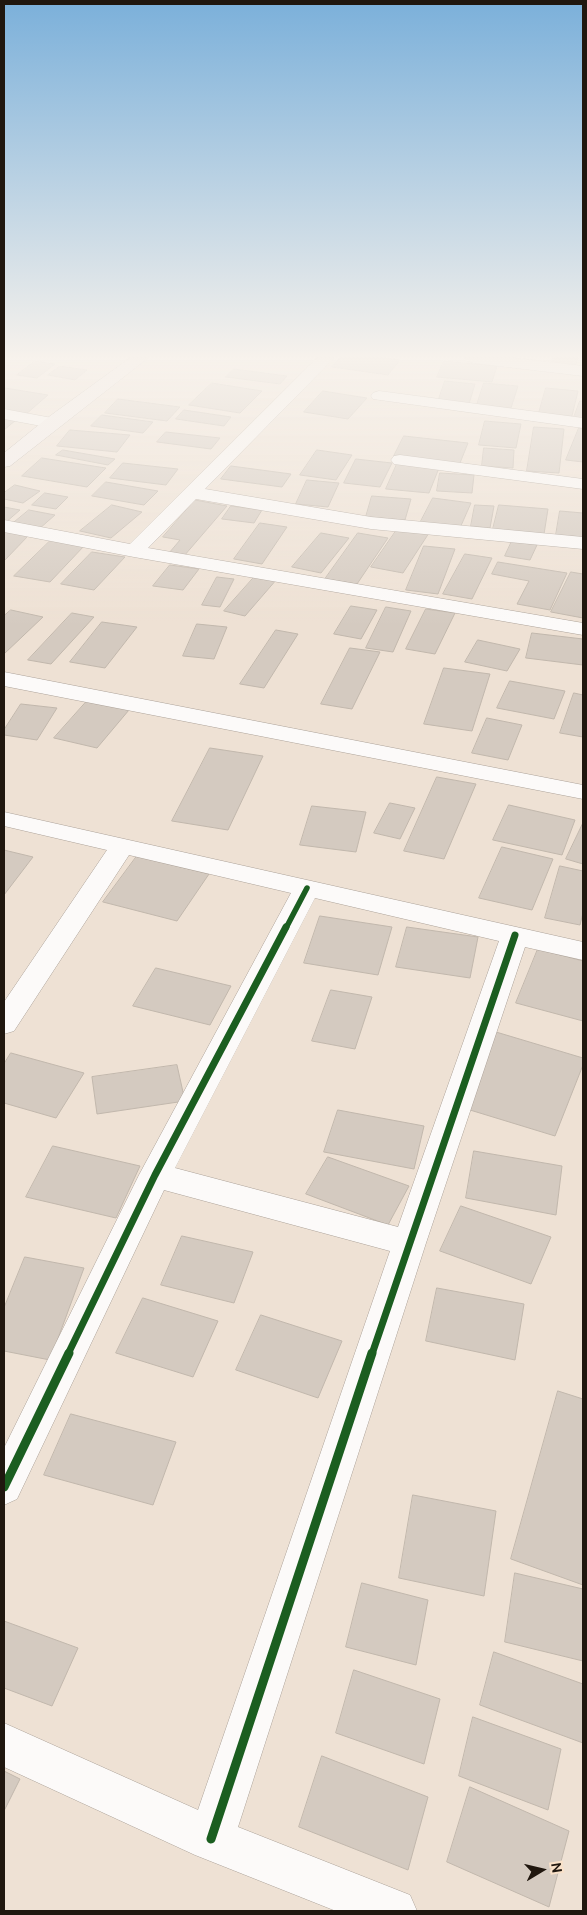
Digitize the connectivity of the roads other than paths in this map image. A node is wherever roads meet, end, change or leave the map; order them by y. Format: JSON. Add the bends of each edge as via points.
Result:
{"nodes":[{"id":1,"x":22,"y":447,"type":"edge"},
{"id":2,"x":238,"y":447,"type":"edge"},
{"id":3,"x":400,"y":460,"type":"dead end"},
{"id":4,"x":4,"y":462,"type":"edge"},
{"id":5,"x":583,"y":484,"type":"edge"},
{"id":6,"x":194,"y":492,"type":"junction"},
{"id":7,"x":4,"y":526,"type":"edge"},
{"id":8,"x":583,"y":543,"type":"edge"},
{"id":9,"x":134,"y":551,"type":"junction"},
{"id":10,"x":583,"y":629,"type":"edge"},
{"id":11,"x":4,"y":680,"type":"edge"},
{"id":12,"x":583,"y":792,"type":"edge"},
{"id":13,"x":4,"y":819,"type":"edge"},
{"id":14,"x":122,"y":846,"type":"junction"},
{"id":15,"x":307,"y":888,"type":"junction"},
{"id":16,"x":515,"y":936,"type":"junction"},
{"id":17,"x":583,"y":951,"type":"edge"},
{"id":18,"x":4,"y":1024,"type":"edge"},
{"id":19,"x":156,"y":1175,"type":"junction"},
{"id":20,"x":409,"y":1243,"type":"junction"},
{"id":21,"x":4,"y":1487,"type":"edge"},
{"id":22,"x":4,"y":1745,"type":"edge"},
{"id":23,"x":211,"y":1839,"type":"junction"},
{"id":24,"x":394,"y":1911,"type":"edge"}],
"edges":[{"from":1,"to":4,"type":"street"},
{"from":2,"to":6,"type":"street"},
{"from":3,"to":5,"type":"street"},
{"from":6,"to":8,"type":"street","via":[[371,523]]},
{"from":6,"to":9,"type":"street"},
{"from":7,"to":9,"type":"street"},
{"from":9,"to":10,"type":"street"},
{"from":11,"to":12,"type":"street"},
{"from":13,"to":14,"type":"street"},
{"from":14,"to":15,"type":"street"},
{"from":14,"to":18,"type":"street"},
{"from":15,"to":16,"type":"street"},
{"from":15,"to":19,"type":"street"},
{"from":16,"to":17,"type":"street"},
{"from":16,"to":20,"type":"street"},
{"from":19,"to":20,"type":"street"},
{"from":19,"to":21,"type":"street"},
{"from":20,"to":23,"type":"street"},
{"from":22,"to":23,"type":"street"},
{"from":23,"to":24,"type":"street"}]}
